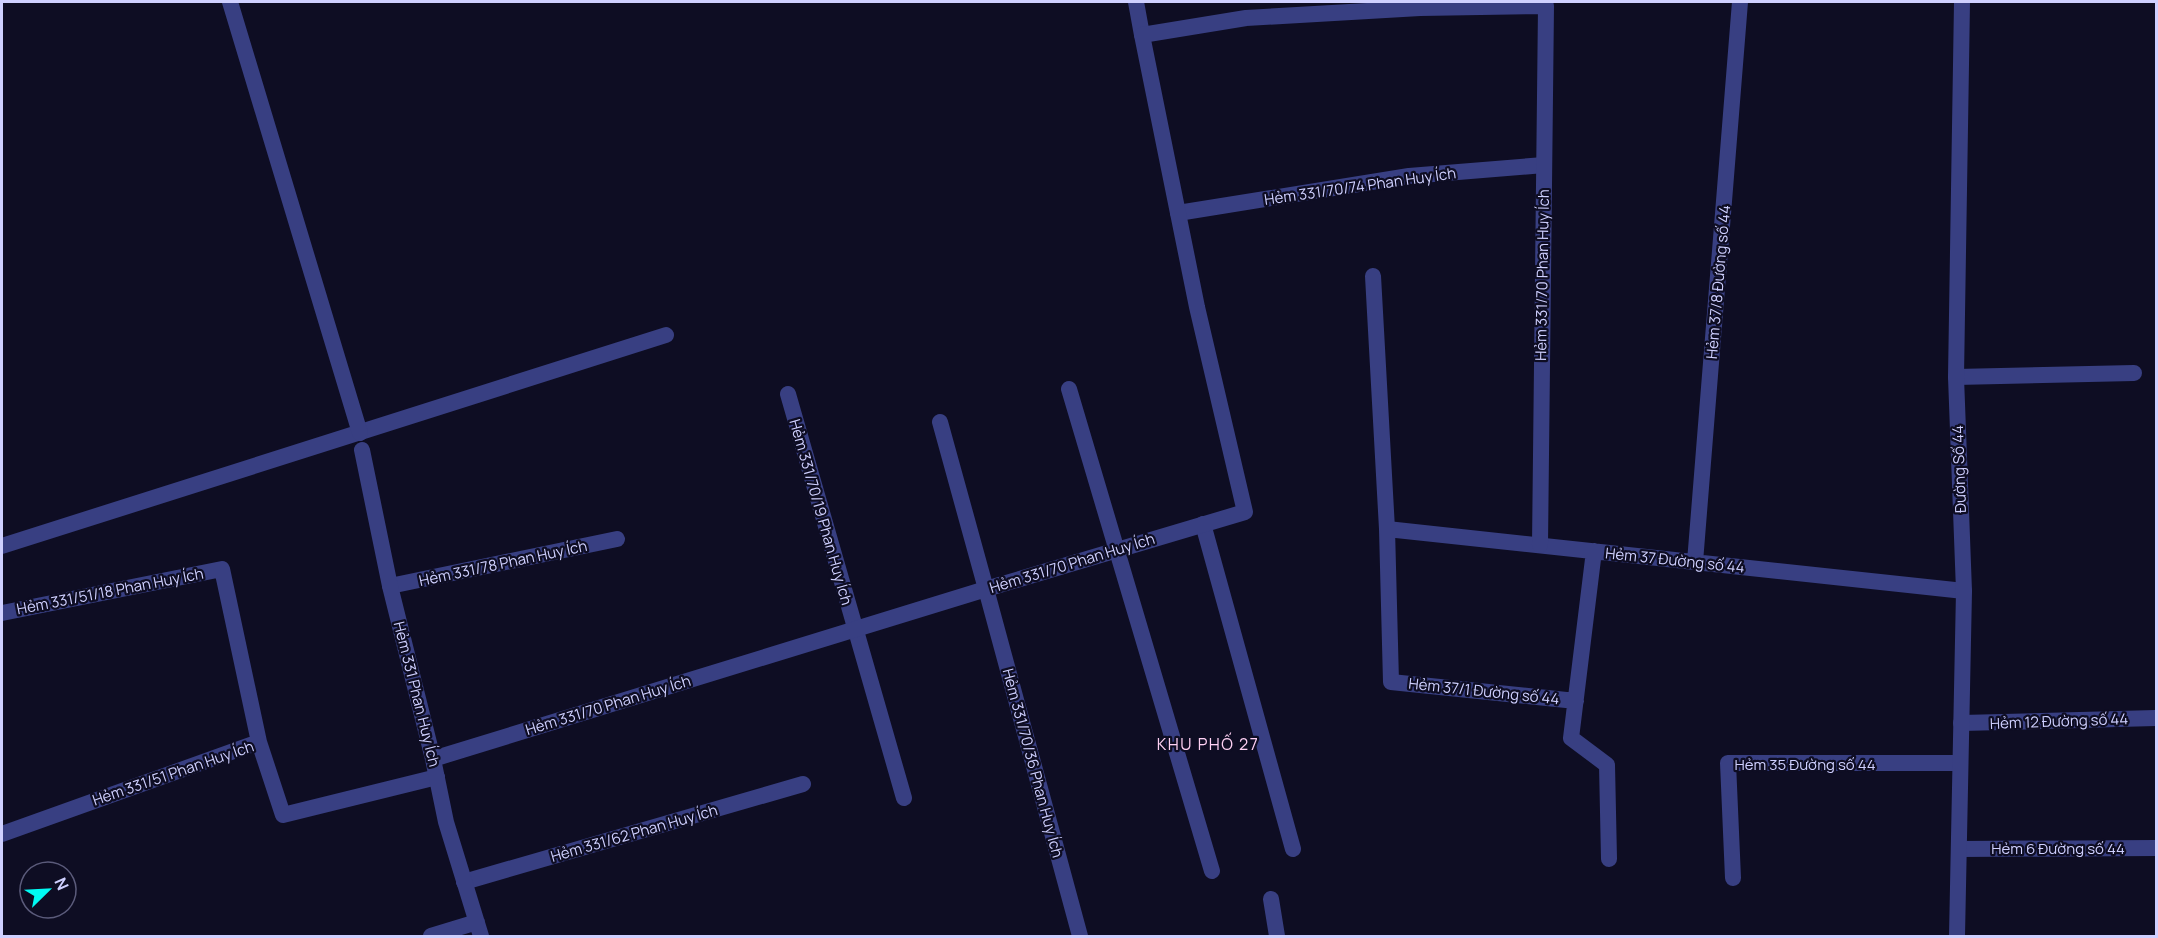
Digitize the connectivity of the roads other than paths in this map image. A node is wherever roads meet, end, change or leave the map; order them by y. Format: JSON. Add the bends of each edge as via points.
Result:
{"nodes":[{"id":1,"x":230,"y":2,"type":"edge"},
{"id":2,"x":1136,"y":2,"type":"edge"},
{"id":3,"x":1740,"y":2,"type":"edge"},
{"id":4,"x":1962,"y":2,"type":"edge"},
{"id":5,"x":1546,"y":4,"type":"edge"},
{"id":6,"x":1142,"y":34,"type":"junction"},
{"id":7,"x":1544,"y":165,"type":"junction"},
{"id":8,"x":1178,"y":213,"type":"junction"},
{"id":9,"x":1373,"y":276,"type":"dead end"},
{"id":10,"x":666,"y":335,"type":"dead end"},
{"id":11,"x":2134,"y":374,"type":"dead end"},
{"id":12,"x":1956,"y":377,"type":"junction"},
{"id":13,"x":1069,"y":389,"type":"dead end"},
{"id":14,"x":788,"y":394,"type":"dead end"},
{"id":15,"x":940,"y":422,"type":"dead end"},
{"id":16,"x":360,"y":433,"type":"junction"},
{"id":17,"x":362,"y":450,"type":"dead end"},
{"id":18,"x":1203,"y":524,"type":"junction"},
{"id":19,"x":1387,"y":529,"type":"junction"},
{"id":20,"x":617,"y":539,"type":"dead end"},
{"id":21,"x":1540,"y":545,"type":"junction"},
{"id":22,"x":2,"y":546,"type":"edge"},
{"id":23,"x":1118,"y":549,"type":"junction"},
{"id":24,"x":1594,"y":551,"type":"junction"},
{"id":25,"x":1695,"y":562,"type":"junction"},
{"id":26,"x":390,"y":586,"type":"junction"},
{"id":27,"x":986,"y":589,"type":"junction"},
{"id":28,"x":1964,"y":591,"type":"junction"},
{"id":29,"x":2,"y":613,"type":"edge"},
{"id":30,"x":855,"y":629,"type":"junction"},
{"id":31,"x":1576,"y":701,"type":"junction"},
{"id":32,"x":2157,"y":718,"type":"edge"},
{"id":33,"x":1961,"y":723,"type":"junction"},
{"id":34,"x":259,"y":742,"type":"junction"},
{"id":35,"x":433,"y":759,"type":"junction"},
{"id":36,"x":1960,"y":763,"type":"junction"},
{"id":37,"x":437,"y":777,"type":"junction"},
{"id":38,"x":803,"y":784,"type":"dead end"},
{"id":39,"x":904,"y":798,"type":"dead end"},
{"id":40,"x":2,"y":834,"type":"edge"},
{"id":41,"x":2157,"y":848,"type":"edge"},
{"id":42,"x":1293,"y":849,"type":"dead end"},
{"id":43,"x":1960,"y":849,"type":"junction"},
{"id":44,"x":1609,"y":860,"type":"dead end"},
{"id":45,"x":1212,"y":871,"type":"dead end"},
{"id":46,"x":1733,"y":878,"type":"dead end"},
{"id":47,"x":464,"y":882,"type":"junction"},
{"id":48,"x":1271,"y":899,"type":"dead end"},
{"id":49,"x":479,"y":929,"type":"edge"},
{"id":50,"x":431,"y":936,"type":"edge"},
{"id":51,"x":1080,"y":936,"type":"edge"},
{"id":52,"x":1276,"y":936,"type":"edge"},
{"id":53,"x":1958,"y":936,"type":"edge"}],
"edges":[{"from":1,"to":16,"type":"street"},
{"from":2,"to":6,"type":"street","name":"Hẻm 331/70 Phan Huy Ích"},
{"from":3,"to":25,"type":"street","name":"Hẻm 37/8 Đường số 44"},
{"from":4,"to":12,"type":"street","name":"Đường Số 44"},
{"from":5,"to":6,"type":"street","name":"Hẻm 331/70 Phan Huy Ích","via":[[1246,18]]},
{"from":5,"to":7,"type":"street","name":"Hẻm 331/70 Phan Huy Ích"},
{"from":6,"to":8,"type":"street","name":"Hẻm 331/70 Phan Huy Ích"},
{"from":7,"to":8,"type":"street","name":"Hẻm 331/70/74 Phan Huy Ích","via":[[1410,176]]},
{"from":7,"to":21,"type":"street","name":"Hẻm 331/70 Phan Huy Ích"},
{"from":8,"to":18,"type":"street","name":"Hẻm 331/70 Phan Huy Ích","via":[[1245,512]]},
{"from":9,"to":19,"type":"street"},
{"from":10,"to":16,"type":"street"},
{"from":11,"to":12,"type":"street"},
{"from":12,"to":28,"type":"street","name":"Đường Số 44"},
{"from":13,"to":23,"type":"street"},
{"from":14,"to":30,"type":"street","name":"Hẻm 331/70/19 Phan Huy Ích"},
{"from":15,"to":27,"type":"street","name":"Hẻm 331/70/36 Phan Huy Ích"},
{"from":16,"to":22,"type":"street"},
{"from":17,"to":26,"type":"street","name":"Hẻm 331 Phan Huy Ích"},
{"from":18,"to":23,"type":"street","name":"Hẻm 331/70 Phan Huy Ích"},
{"from":18,"to":42,"type":"street"},
{"from":19,"to":21,"type":"street","name":"Hẻm 37 Đường số 44"},
{"from":19,"to":31,"type":"street","name":"Hẻm 37/1 Đường số 44","via":[[1391,682]]},
{"from":20,"to":26,"type":"street","name":"Hẻm 331/78 Phan Huy Ích"},
{"from":21,"to":24,"type":"street","name":"Hẻm 37 Đường số 44"},
{"from":23,"to":27,"type":"street","name":"Hẻm 331/70 Phan Huy Ích"},
{"from":23,"to":45,"type":"street"},
{"from":24,"to":25,"type":"street","name":"Hẻm 37 Đường số 44"},
{"from":24,"to":31,"type":"street","name":"Hẻm 37/1 Đường số 44"},
{"from":25,"to":28,"type":"street","name":"Hẻm 37 Đường số 44"},
{"from":26,"to":35,"type":"street","name":"Hẻm 331 Phan Huy Ích"},
{"from":27,"to":30,"type":"street","name":"Hẻm 331/70 Phan Huy Ích"},
{"from":27,"to":51,"type":"street","name":"Hẻm 331/70/36 Phan Huy Ích"},
{"from":28,"to":33,"type":"street","name":"Đường Số 44"},
{"from":29,"to":34,"type":"street","name":"Hẻm 331/51/18 Phan Huy Ích","via":[[222,569]]},
{"from":30,"to":35,"type":"street","name":"Hẻm 331/70 Phan Huy Ích"},
{"from":30,"to":39,"type":"street","name":"Hẻm 331/70/19 Phan Huy Ích"},
{"from":31,"to":44,"type":"street","name":"Hẻm 37/1 Đường số 44","via":[[1571,738],[1607,765]]},
{"from":32,"to":33,"type":"street","name":"Hẻm 12 Đường số 44"},
{"from":33,"to":36,"type":"street","name":"Đường Số 44"},
{"from":34,"to":37,"type":"street","name":"Hẻm 331/51 Phan Huy Ích","via":[[283,815]]},
{"from":34,"to":40,"type":"street","name":"Hẻm 331/51 Phan Huy Ích"},
{"from":35,"to":37,"type":"street","name":"Hẻm 331 Phan Huy Ích"},
{"from":36,"to":43,"type":"street","name":"Đường Số 44"},
{"from":36,"to":46,"type":"street","name":"Hẻm 35 Đường số 44","via":[[1728,763]]},
{"from":37,"to":47,"type":"street","name":"Hẻm 331 Phan Huy Ích"},
{"from":38,"to":47,"type":"street","name":"Hẻm 331/62 Phan Huy Ích"},
{"from":41,"to":43,"type":"street","name":"Hẻm 6 Đường số 44"},
{"from":43,"to":53,"type":"street","name":"Đường Số 44"},
{"from":47,"to":49,"type":"street","name":"Hẻm 331 Phan Huy Ích"},
{"from":48,"to":52,"type":"street"},
{"from":49,"to":50,"type":"street"}]}
